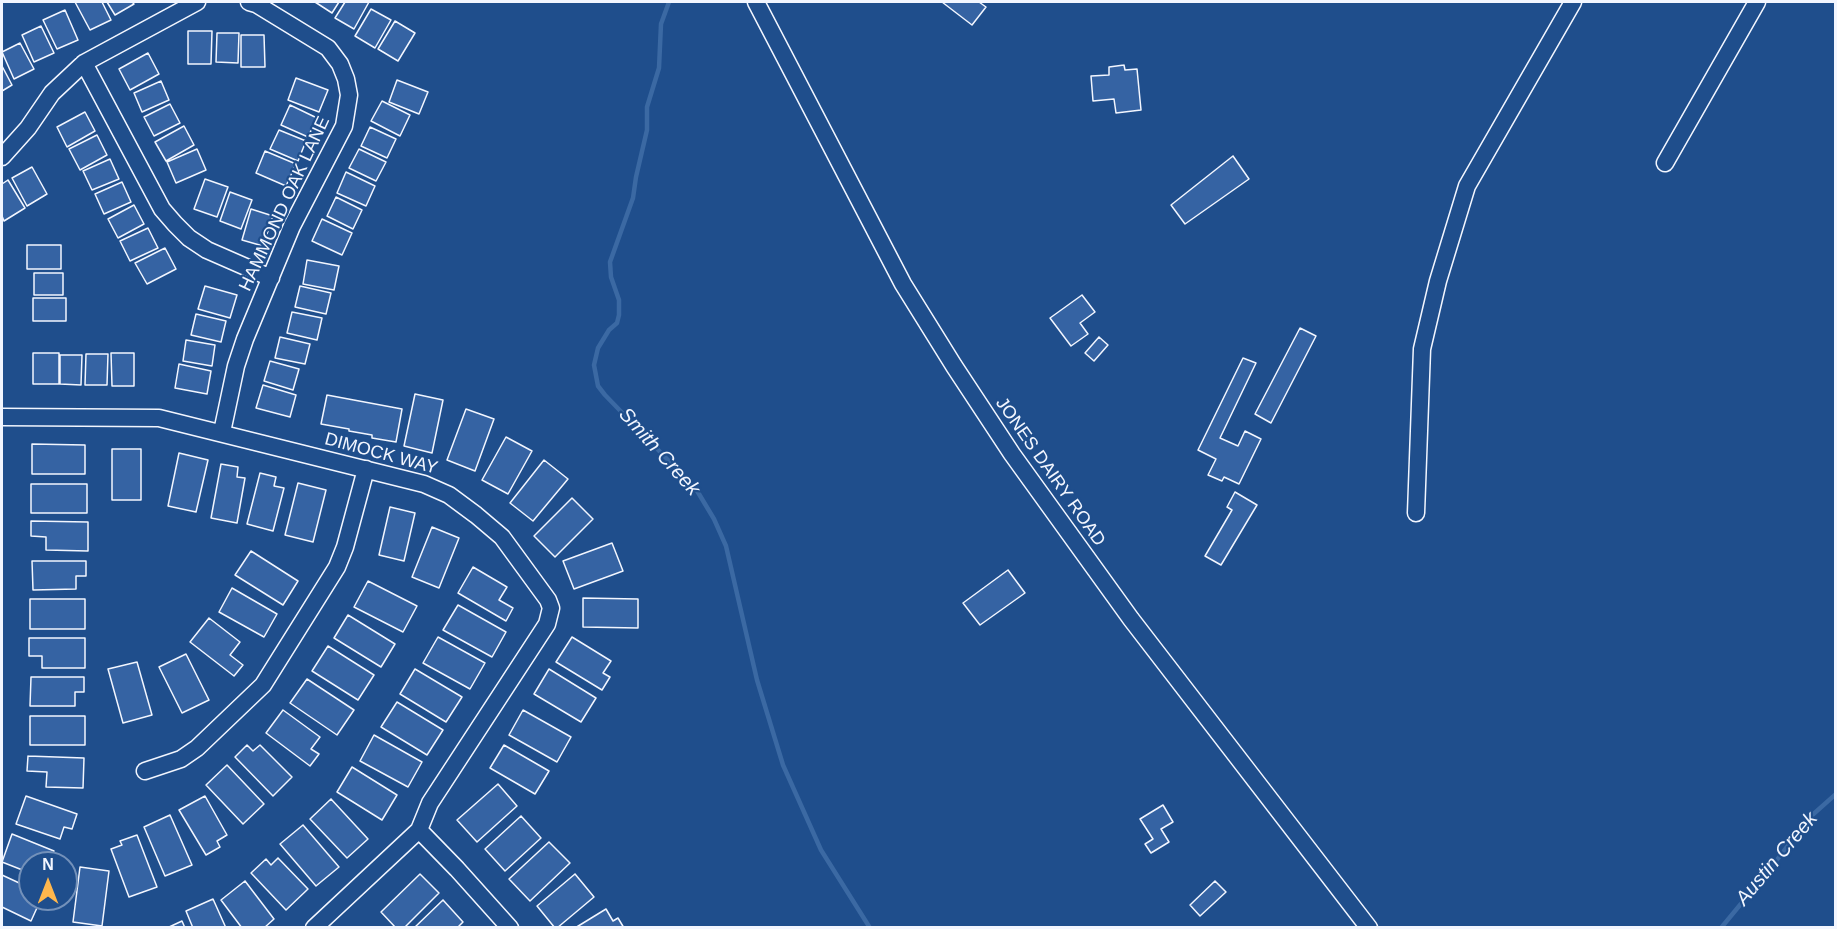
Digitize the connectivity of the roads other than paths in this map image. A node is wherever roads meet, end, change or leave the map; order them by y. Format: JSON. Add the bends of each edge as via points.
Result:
{"nodes":[{"id":1,"x":196,"y":2,"type":"edge"},
{"id":2,"x":249,"y":2,"type":"edge"},
{"id":3,"x":756,"y":2,"type":"edge"},
{"id":4,"x":1573,"y":2,"type":"edge"},
{"id":5,"x":1757,"y":2,"type":"edge"},
{"id":6,"x":84,"y":63,"type":"junction"},
{"id":7,"x":2,"y":157,"type":"edge"},
{"id":8,"x":1665,"y":163,"type":"dead end"},
{"id":9,"x":271,"y":278,"type":"junction"},
{"id":10,"x":2,"y":417,"type":"edge"},
{"id":11,"x":222,"y":432,"type":"junction"},
{"id":12,"x":366,"y":470,"type":"junction"},
{"id":13,"x":1416,"y":513,"type":"dead end"},
{"id":14,"x":145,"y":771,"type":"dead end"},
{"id":15,"x":419,"y":830,"type":"junction"},
{"id":16,"x":314,"y":927,"type":"edge"},
{"id":17,"x":510,"y":927,"type":"edge"},
{"id":18,"x":1369,"y":927,"type":"edge"}],
"edges":[{"from":1,"to":6,"type":"street"},
{"from":2,"to":9,"type":"street","name":"HAMMOND OAK LANE","via":[[328,48],[340,64],[349,95],[344,126],[292,226]]},
{"from":3,"to":18,"type":"street","name":"JONES DAIRY ROAD","via":[[903,285],[1012,454],[1131,619]]},
{"from":4,"to":13,"type":"street","via":[[1467,186],[1422,349]]},
{"from":5,"to":8,"type":"street"},
{"from":6,"to":7,"type":"street","via":[[52,93]]},
{"from":6,"to":9,"type":"street","via":[[162,209],[174,224],[207,250]]},
{"from":9,"to":11,"type":"street","name":"HAMMOND OAK LANE","via":[[236,366]]},
{"from":10,"to":11,"type":"street","name":"DIMOCK WAY","via":[[159,418]]},
{"from":11,"to":12,"type":"street","name":"DIMOCK WAY"},
{"from":12,"to":14,"type":"street","via":[[337,567],[263,685],[197,748],[181,759]]},
{"from":12,"to":15,"type":"street","name":"DIMOCK WAY","via":[[424,484],[477,514],[517,555],[550,608],[547,624],[430,804]]},
{"from":15,"to":16,"type":"street","name":"DIMOCK WAY"},
{"from":15,"to":17,"type":"street"}]}
